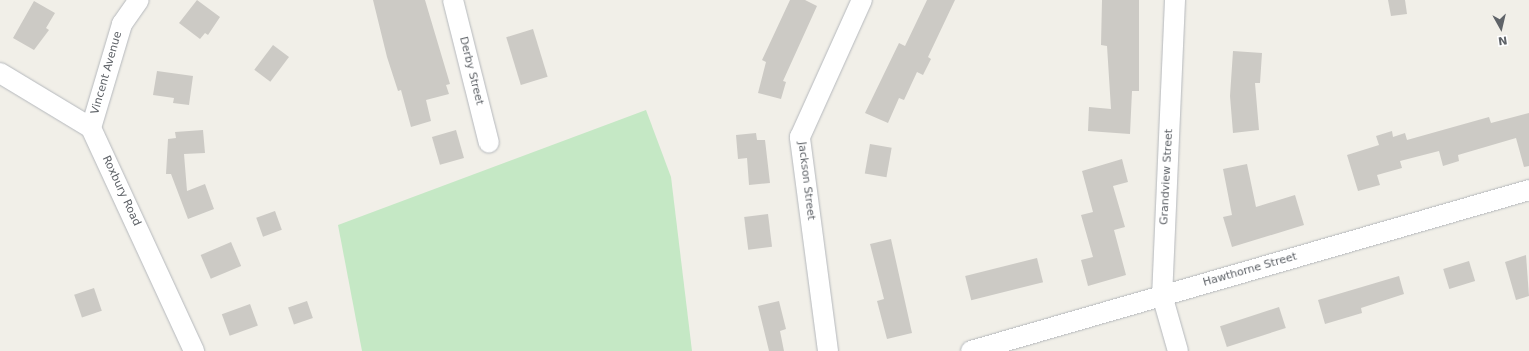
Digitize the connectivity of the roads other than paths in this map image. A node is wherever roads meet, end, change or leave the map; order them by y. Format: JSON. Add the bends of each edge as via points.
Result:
{"nodes":[{"id":1,"x":139,"y":0,"type":"edge"},
{"id":2,"x":453,"y":0,"type":"edge"},
{"id":3,"x":862,"y":0,"type":"edge"},
{"id":4,"x":1175,"y":0,"type":"edge"},
{"id":5,"x":0,"y":73,"type":"edge"},
{"id":6,"x":91,"y":128,"type":"junction"},
{"id":7,"x":489,"y":143,"type":"dead end"},
{"id":8,"x":1529,"y":190,"type":"edge"},
{"id":9,"x":1162,"y":295,"type":"junction"},
{"id":10,"x":194,"y":351,"type":"edge"},
{"id":11,"x":828,"y":351,"type":"edge"},
{"id":12,"x":971,"y":351,"type":"edge"},
{"id":13,"x":1178,"y":351,"type":"edge"}],
"edges":[{"from":1,"to":6,"type":"street","name":"Vincent Avenue","via":[[122,24]]},
{"from":2,"to":7,"type":"street","name":"Derby Street"},
{"from":3,"to":11,"type":"street","name":"Jackson Street","via":[[800,137]]},
{"from":4,"to":9,"type":"street","name":"Grandview Street"},
{"from":5,"to":6,"type":"street"},
{"from":6,"to":10,"type":"street","name":"Roxbury Road"},
{"from":8,"to":9,"type":"street","name":"Hawthorne Street"},
{"from":9,"to":12,"type":"street","name":"Hawthorne Street"},
{"from":9,"to":13,"type":"street","name":"Grandview Street"}]}
